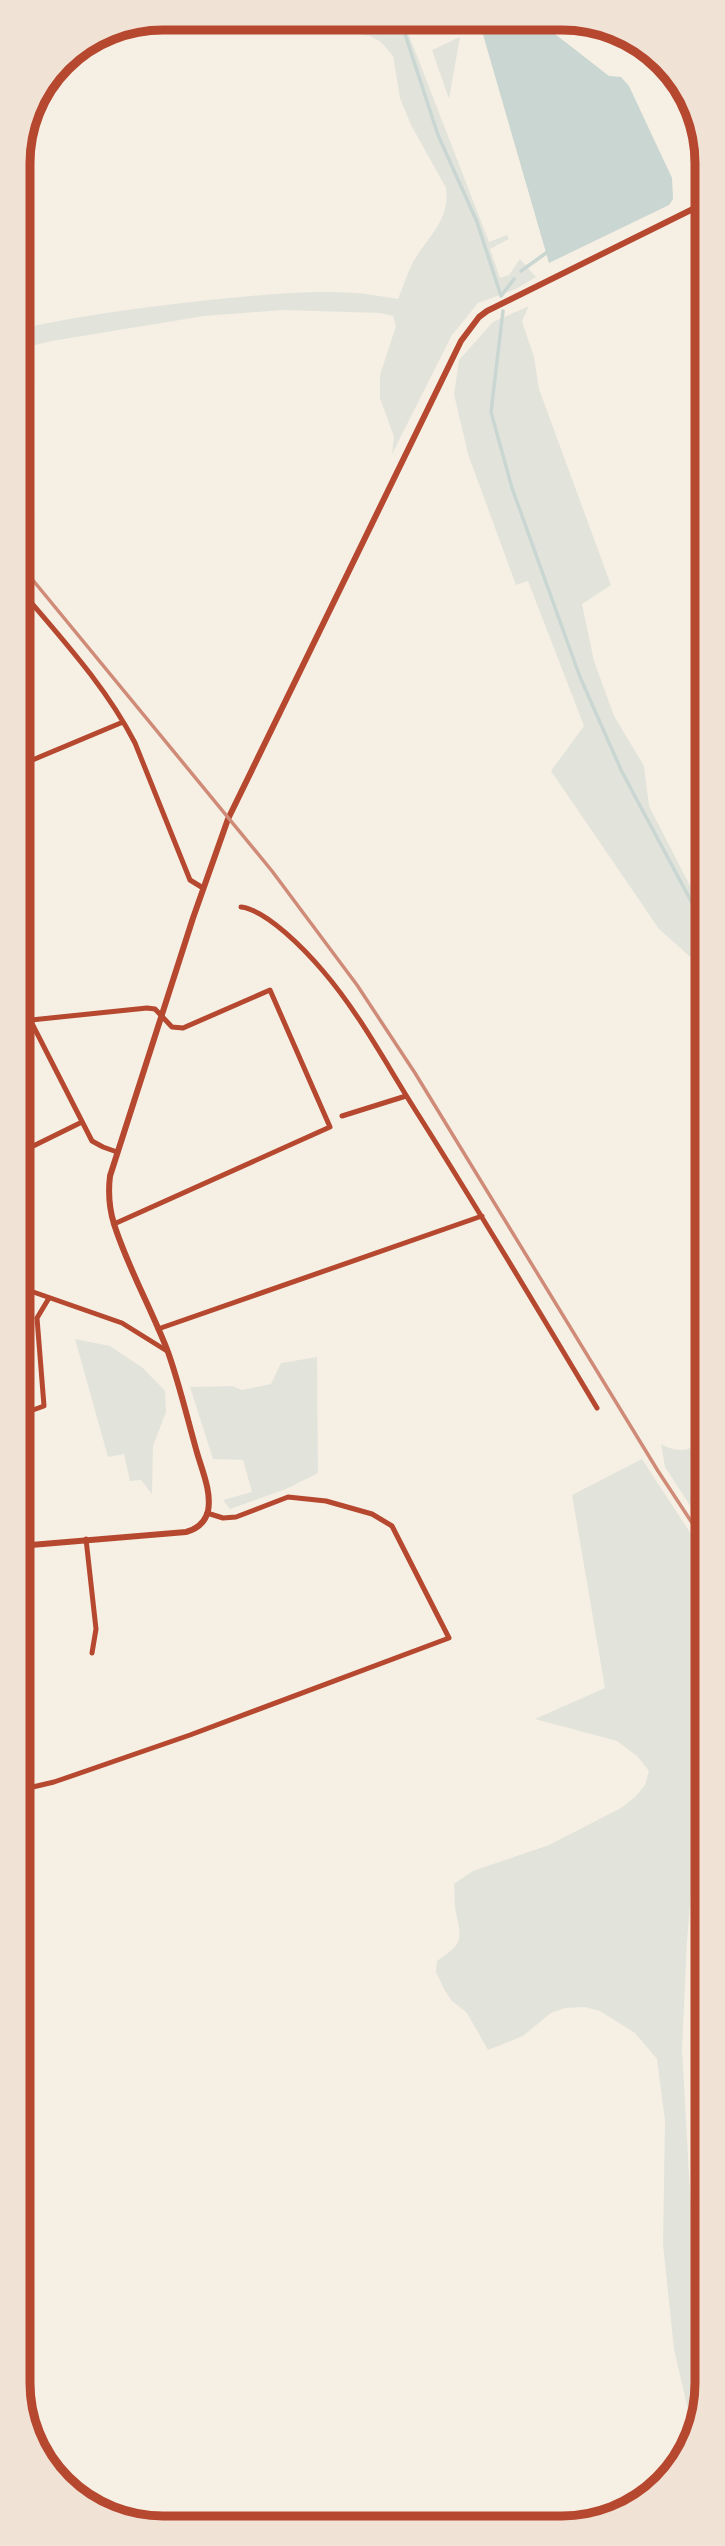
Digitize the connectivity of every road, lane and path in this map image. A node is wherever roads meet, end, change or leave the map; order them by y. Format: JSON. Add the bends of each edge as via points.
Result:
{"nodes":[{"id":1,"x":695,"y":208,"type":"edge"},
{"id":2,"x":30,"y":601,"type":"edge"},
{"id":3,"x":124,"y":722,"type":"junction"},
{"id":4,"x":30,"y":761,"type":"edge"},
{"id":5,"x":203,"y":888,"type":"junction"},
{"id":6,"x":241,"y":907,"type":"dead end"},
{"id":7,"x":161,"y":1017,"type":"junction"},
{"id":8,"x":31,"y":1020,"type":"joint"},
{"id":9,"x":406,"y":1096,"type":"junction"},
{"id":10,"x":342,"y":1116,"type":"dead end"},
{"id":11,"x":82,"y":1122,"type":"junction"},
{"id":12,"x":30,"y":1148,"type":"edge"},
{"id":13,"x":117,"y":1152,"type":"junction"},
{"id":14,"x":482,"y":1216,"type":"junction"},
{"id":15,"x":114,"y":1224,"type":"junction"},
{"id":16,"x":31,"y":1290,"type":"edge"},
{"id":17,"x":49,"y":1298,"type":"junction"},
{"id":18,"x":158,"y":1329,"type":"junction"},
{"id":19,"x":167,"y":1351,"type":"junction"},
{"id":20,"x":597,"y":1408,"type":"dead end"},
{"id":21,"x":30,"y":1411,"type":"edge"},
{"id":22,"x":207,"y":1513,"type":"junction"},
{"id":23,"x":86,"y":1539,"type":"junction"},
{"id":24,"x":30,"y":1545,"type":"edge"},
{"id":25,"x":92,"y":1653,"type":"dead end"},
{"id":26,"x":30,"y":1788,"type":"edge"}],
"edges":[{"from":1,"to":5,"type":"street","via":[[479,317],[461,341],[228,819]]},
{"from":2,"to":3,"type":"street"},
{"from":3,"to":4,"type":"street"},
{"from":3,"to":5,"type":"street","via":[[190,880]]},
{"from":5,"to":7,"type":"street"},
{"from":6,"to":9,"type":"street","via":[[253,908],[324,972],[372,1038]]},
{"from":7,"to":8,"type":"street","via":[[147,1008]]},
{"from":7,"to":13,"type":"street"},
{"from":7,"to":15,"type":"street","via":[[172,1027],[183,1028],[270,990],[330,1127]]},
{"from":8,"to":11,"type":"street"},
{"from":9,"to":10,"type":"street"},
{"from":9,"to":14,"type":"street"},
{"from":11,"to":12,"type":"street"},
{"from":11,"to":13,"type":"street","via":[[92,1140]]},
{"from":13,"to":15,"type":"street","via":[[108,1187]]},
{"from":14,"to":18,"type":"street"},
{"from":14,"to":20,"type":"street"},
{"from":15,"to":18,"type":"street"},
{"from":16,"to":17,"type":"street"},
{"from":17,"to":19,"type":"street","via":[[122,1323]]},
{"from":17,"to":21,"type":"street","via":[[37,1318],[44,1406]]},
{"from":18,"to":19,"type":"street"},
{"from":19,"to":22,"type":"street","via":[[206,1487]]},
{"from":22,"to":23,"type":"street","via":[[198,1527],[186,1532]]},
{"from":22,"to":26,"type":"street","via":[[236,1517],[288,1497],[326,1501],[372,1514],[392,1526],[449,1638],[190,1735]]},
{"from":23,"to":24,"type":"street"},
{"from":23,"to":25,"type":"street","via":[[96,1629]]}]}
